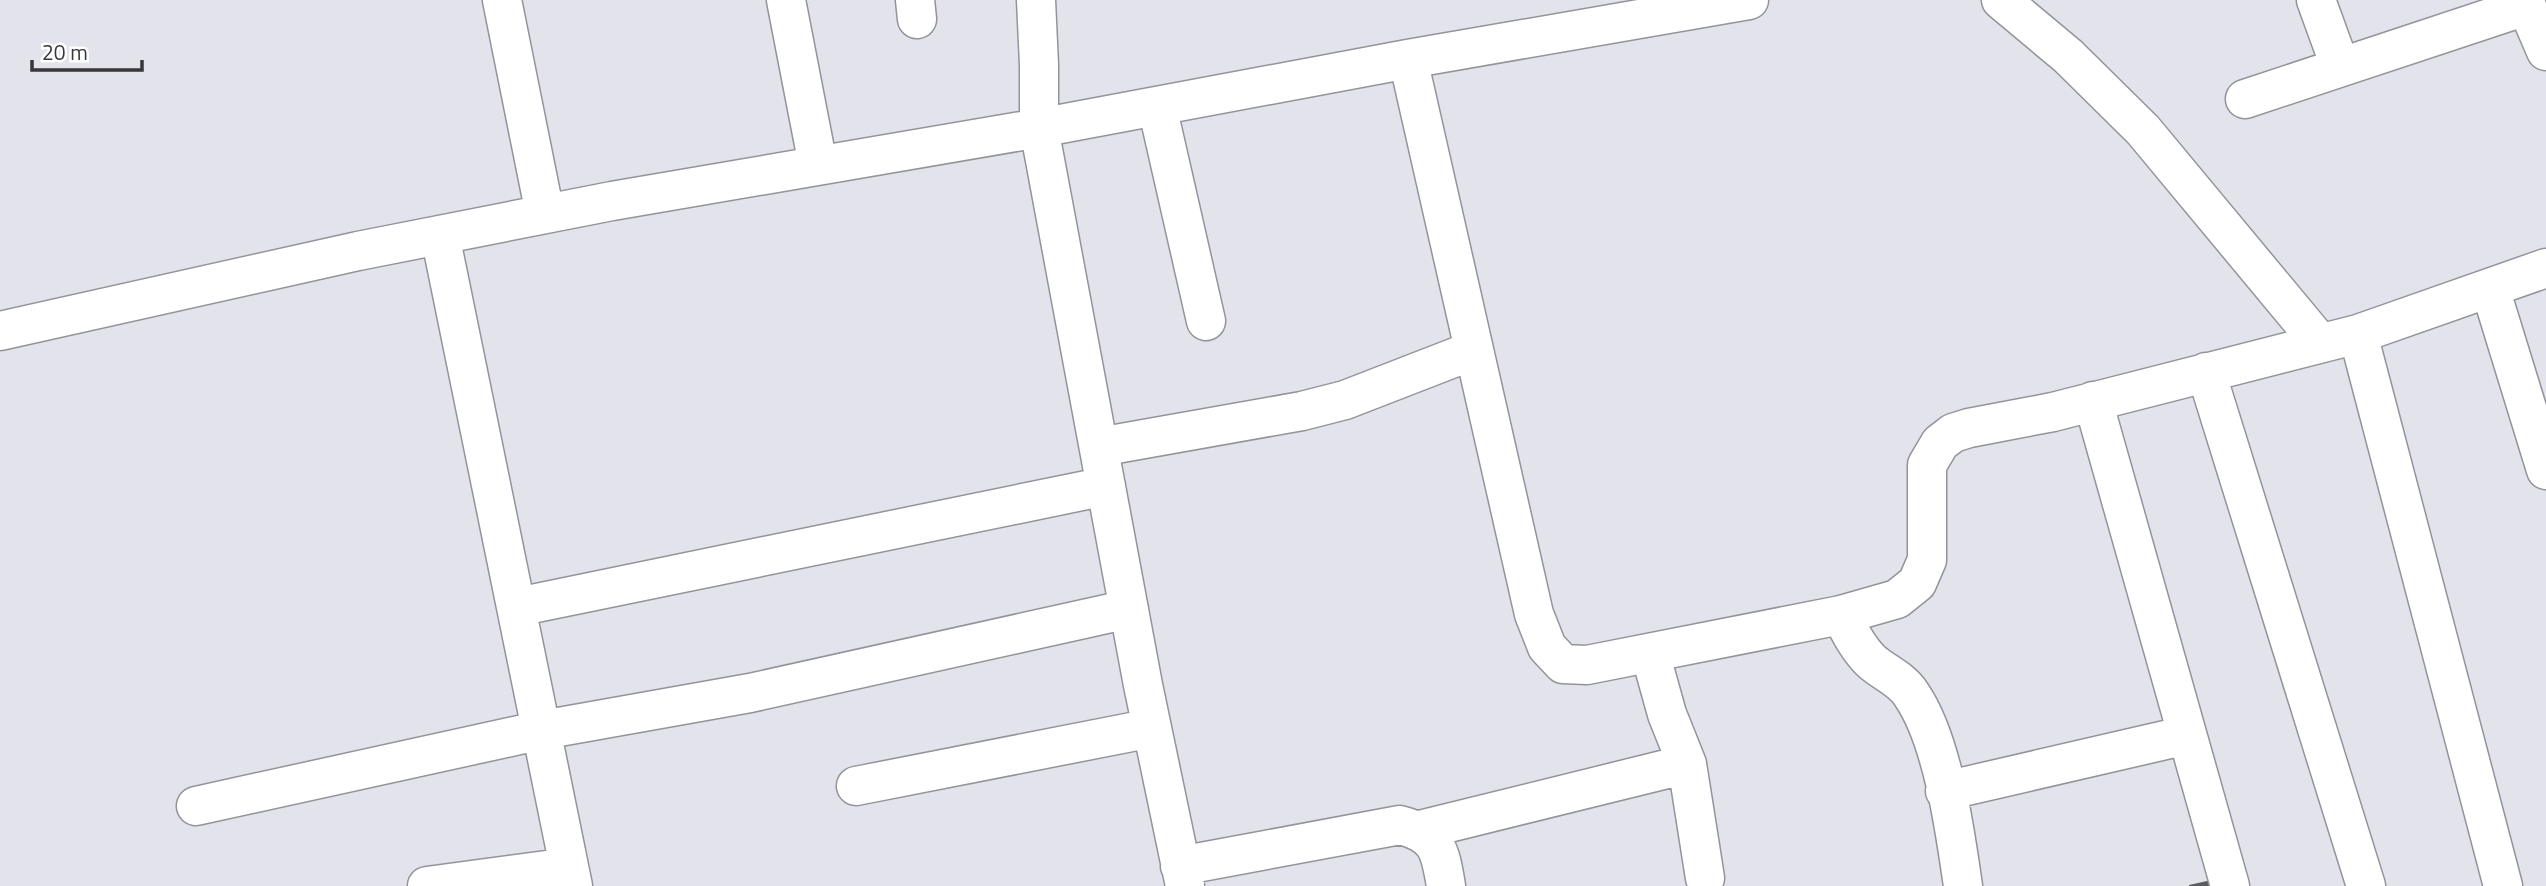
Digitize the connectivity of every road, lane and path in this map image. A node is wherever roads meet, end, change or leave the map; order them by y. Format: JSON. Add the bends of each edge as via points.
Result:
{"nodes":[{"id":1,"x":502,"y":0,"type":"edge"},
{"id":2,"x":786,"y":0,"type":"edge"},
{"id":3,"x":1036,"y":0,"type":"edge"},
{"id":4,"x":1749,"y":0,"type":"edge"},
{"id":5,"x":2001,"y":0,"type":"edge"},
{"id":6,"x":2316,"y":0,"type":"edge"},
{"id":7,"x":2525,"y":3,"type":"edge"},
{"id":8,"x":1616,"y":11,"type":"edge"},
{"id":9,"x":2546,"y":51,"type":"edge"},
{"id":10,"x":1408,"y":59,"type":"junction"},
{"id":11,"x":2340,"y":66,"type":"junction"},
{"id":12,"x":2245,"y":99,"type":"dead end"},
{"id":13,"x":1157,"y":106,"type":"junction"},
{"id":14,"x":1039,"y":128,"type":"junction"},
{"id":15,"x":818,"y":166,"type":"junction"},
{"id":16,"x":545,"y":214,"type":"junction"},
{"id":17,"x":440,"y":235,"type":"junction"},
{"id":18,"x":2546,"y":268,"type":"edge"},
{"id":19,"x":2490,"y":288,"type":"junction"},
{"id":20,"x":1206,"y":321,"type":"dead end"},
{"id":21,"x":0,"y":331,"type":"edge"},
{"id":22,"x":2358,"y":334,"type":"junction"},
{"id":23,"x":2320,"y":343,"type":"junction"},
{"id":24,"x":1474,"y":350,"type":"junction"},
{"id":25,"x":2206,"y":372,"type":"junction"},
{"id":26,"x":2093,"y":401,"type":"junction"},
{"id":27,"x":1098,"y":447,"type":"junction"},
{"id":28,"x":2546,"y":470,"type":"edge"},
{"id":29,"x":1106,"y":486,"type":"junction"},
{"id":30,"x":517,"y":607,"type":"junction"},
{"id":31,"x":1129,"y":609,"type":"junction"},
{"id":32,"x":1841,"y":615,"type":"junction"},
{"id":33,"x":1650,"y":653,"type":"junction"},
{"id":34,"x":1152,"y":728,"type":"junction"},
{"id":35,"x":542,"y":730,"type":"junction"},
{"id":36,"x":2187,"y":735,"type":"junction"},
{"id":37,"x":1687,"y":764,"type":"junction"},
{"id":38,"x":856,"y":786,"type":"dead end"},
{"id":39,"x":1945,"y":791,"type":"junction"},
{"id":40,"x":196,"y":806,"type":"dead end"},
{"id":41,"x":1420,"y":830,"type":"junction"},
{"id":42,"x":1182,"y":876,"type":"edge"},
{"id":43,"x":571,"y":877,"type":"edge"},
{"id":44,"x":1705,"y":878,"type":"dead end"},
{"id":45,"x":427,"y":886,"type":"edge"},
{"id":46,"x":1446,"y":886,"type":"edge"},
{"id":47,"x":1963,"y":886,"type":"edge"},
{"id":48,"x":2230,"y":886,"type":"edge"},
{"id":49,"x":2366,"y":886,"type":"edge"},
{"id":50,"x":2503,"y":886,"type":"edge"}],
"edges":[{"from":1,"to":16,"type":"street"},
{"from":2,"to":15,"type":"street"},
{"from":3,"to":14,"type":"street"},
{"from":4,"to":8,"type":"street"},
{"from":5,"to":23,"type":"street","via":[[2068,56],[2143,130]]},
{"from":6,"to":11,"type":"street"},
{"from":7,"to":9,"type":"street"},
{"from":7,"to":11,"type":"street"},
{"from":8,"to":10,"type":"street"},
{"from":10,"to":13,"type":"street"},
{"from":10,"to":24,"type":"street"},
{"from":11,"to":12,"type":"street"},
{"from":13,"to":14,"type":"street"},
{"from":13,"to":20,"type":"street"},
{"from":14,"to":15,"type":"street"},
{"from":14,"to":27,"type":"street"},
{"from":15,"to":16,"type":"street"},
{"from":16,"to":17,"type":"street"},
{"from":17,"to":21,"type":"street"},
{"from":17,"to":30,"type":"street"},
{"from":18,"to":19,"type":"street"},
{"from":19,"to":22,"type":"street"},
{"from":19,"to":28,"type":"street"},
{"from":22,"to":23,"type":"street"},
{"from":22,"to":50,"type":"street"},
{"from":23,"to":25,"type":"street"},
{"from":24,"to":27,"type":"street","via":[[1345,400]]},
{"from":24,"to":33,"type":"street","via":[[1534,614],[1547,647],[1563,664],[1587,665]]},
{"from":25,"to":26,"type":"street"},
{"from":25,"to":49,"type":"street"},
{"from":26,"to":32,"type":"street","via":[[1969,428],[1940,443],[1927,465],[1927,560],[1917,583],[1897,599]]},
{"from":26,"to":36,"type":"street"},
{"from":27,"to":29,"type":"street"},
{"from":29,"to":30,"type":"street"},
{"from":29,"to":31,"type":"street"},
{"from":30,"to":35,"type":"street"},
{"from":31,"to":34,"type":"street"},
{"from":31,"to":35,"type":"street","via":[[750,693]]},
{"from":32,"to":33,"type":"street"},
{"from":32,"to":39,"type":"street","via":[[1872,662],[1910,691],[1935,747]]},
{"from":33,"to":37,"type":"street"},
{"from":34,"to":38,"type":"street"},
{"from":34,"to":42,"type":"street"},
{"from":35,"to":40,"type":"street"},
{"from":35,"to":43,"type":"street"},
{"from":36,"to":39,"type":"street"},
{"from":36,"to":48,"type":"street"},
{"from":37,"to":41,"type":"street"},
{"from":37,"to":44,"type":"street"},
{"from":39,"to":47,"type":"street"},
{"from":41,"to":42,"type":"street","via":[[1400,825],[1371,829]]},
{"from":41,"to":46,"type":"street","via":[[1434,842]]},
{"from":43,"to":45,"type":"street"}]}
